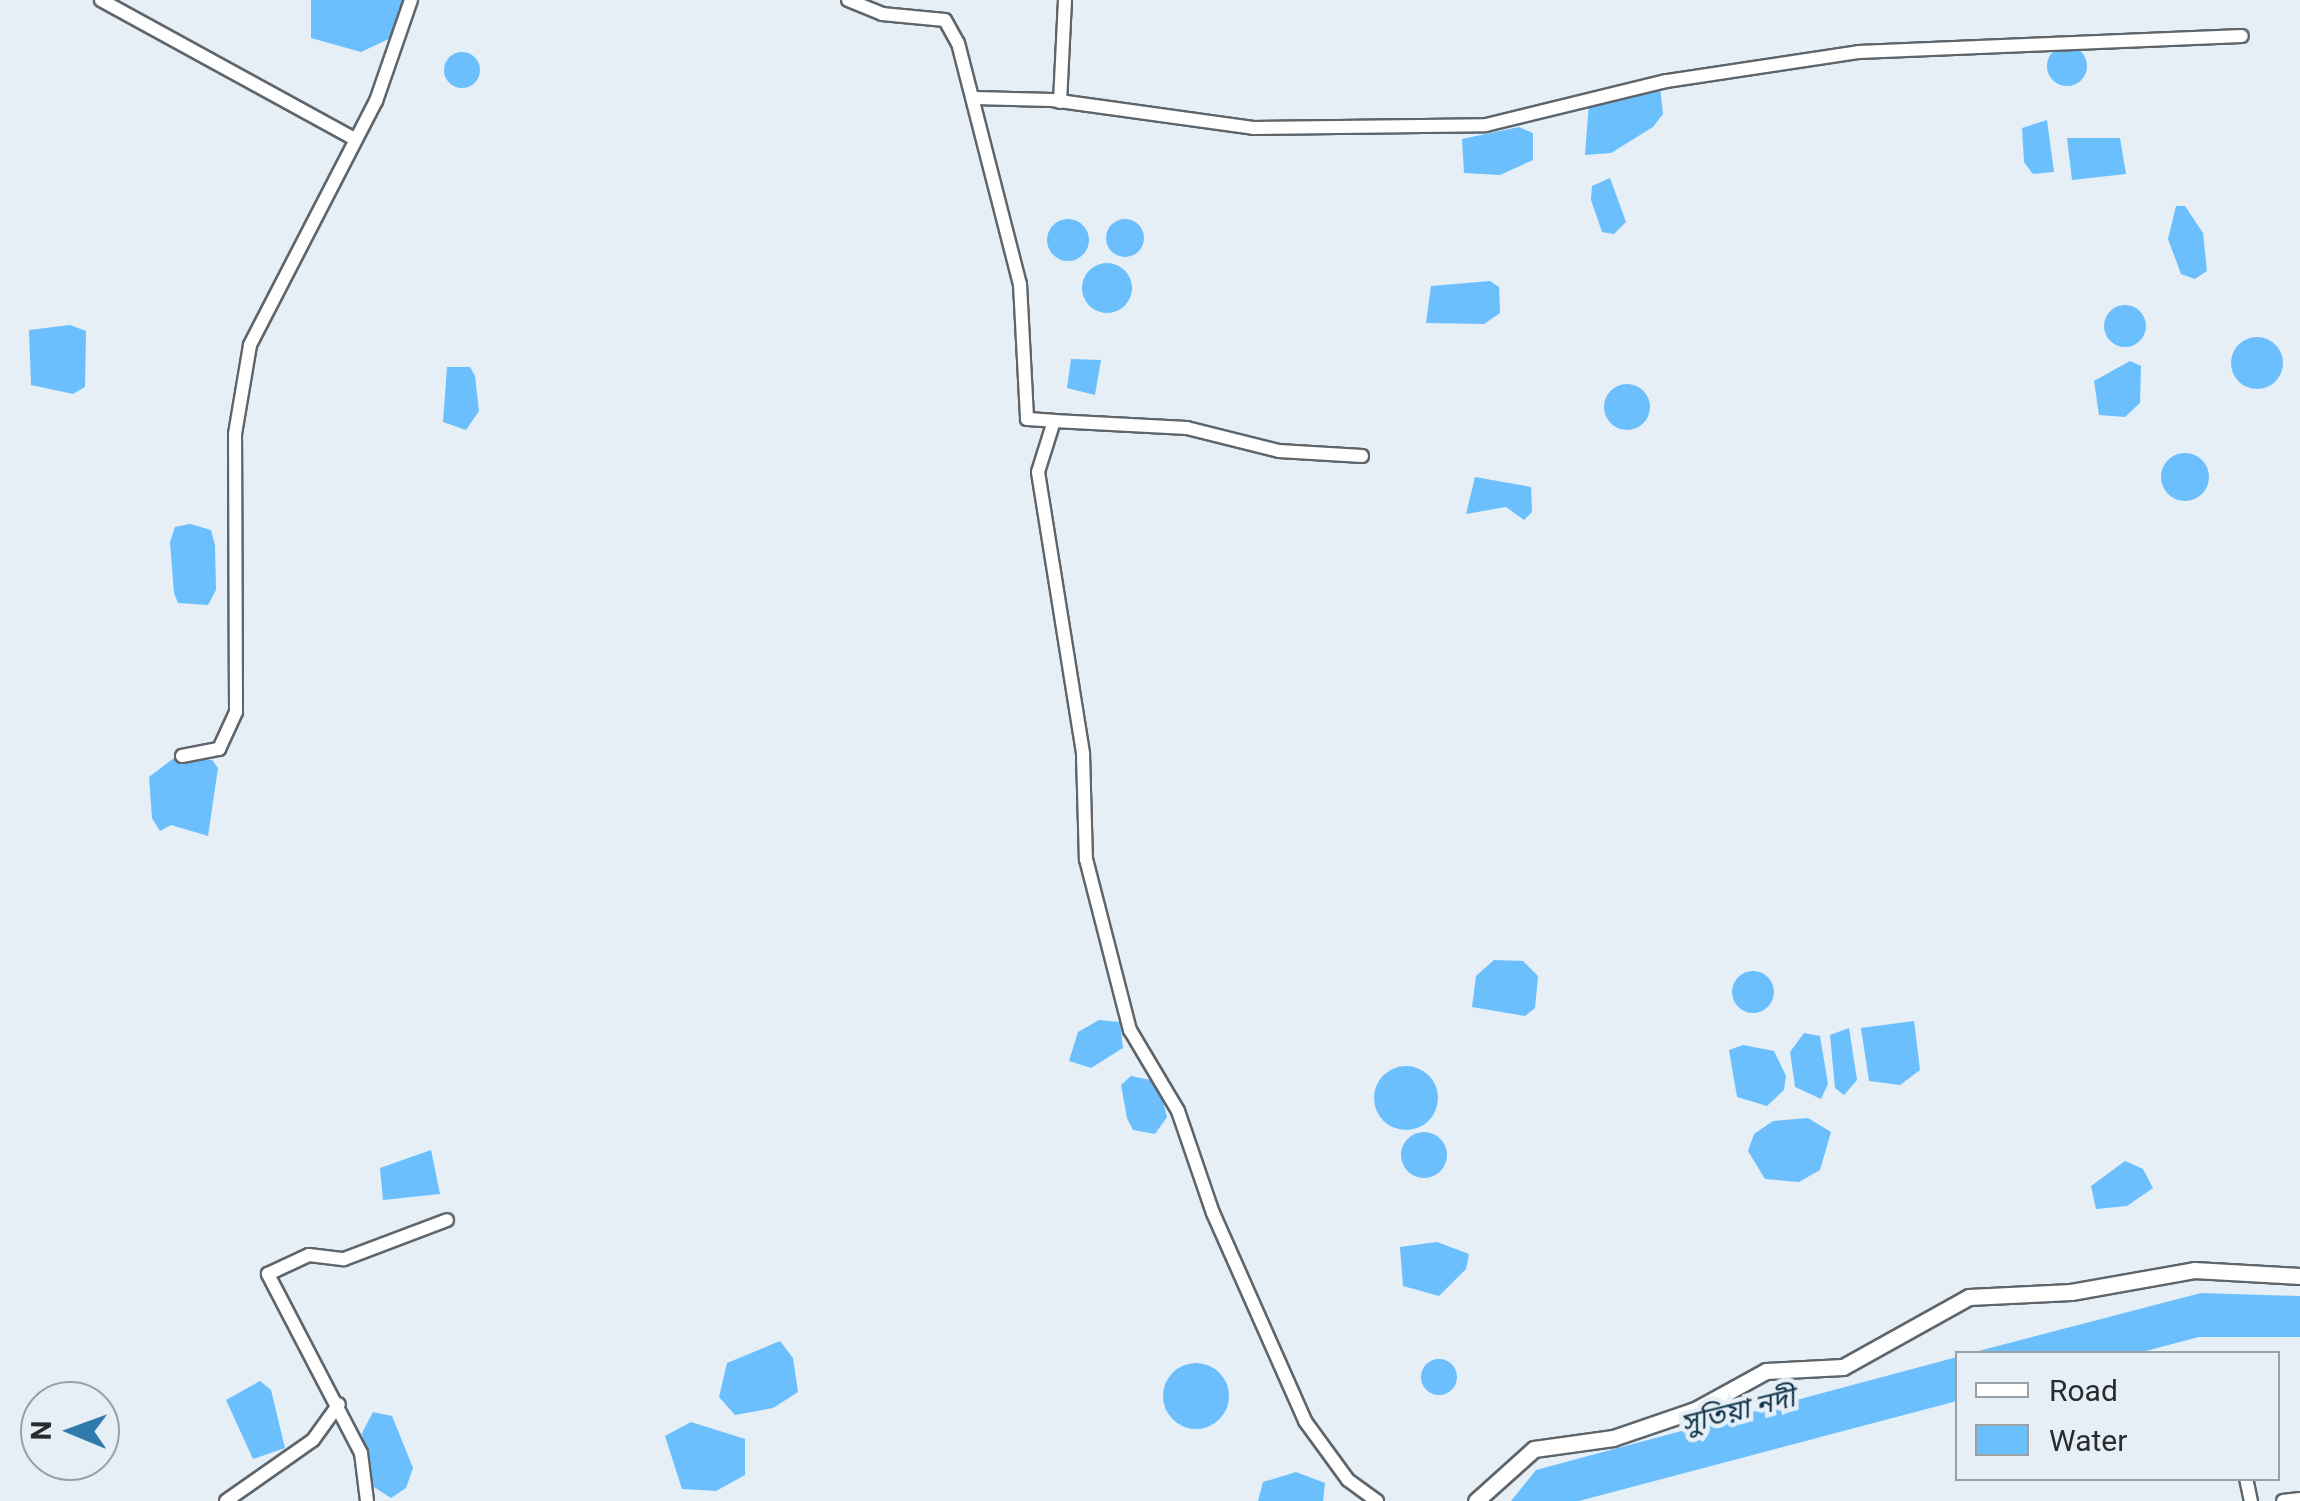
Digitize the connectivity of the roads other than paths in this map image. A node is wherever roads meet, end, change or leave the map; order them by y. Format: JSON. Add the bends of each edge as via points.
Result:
{"nodes":[{"id":1,"x":102,"y":0,"type":"edge"},
{"id":2,"x":411,"y":0,"type":"edge"},
{"id":3,"x":848,"y":0,"type":"edge"},
{"id":4,"x":1066,"y":0,"type":"edge"},
{"id":5,"x":2242,"y":36,"type":"dead end"},
{"id":6,"x":974,"y":98,"type":"junction"},
{"id":7,"x":1060,"y":102,"type":"junction"},
{"id":8,"x":355,"y":140,"type":"junction"},
{"id":9,"x":1054,"y":421,"type":"junction"},
{"id":10,"x":1362,"y":456,"type":"dead end"},
{"id":11,"x":182,"y":756,"type":"dead end"},
{"id":12,"x":447,"y":1220,"type":"dead end"},
{"id":13,"x":2300,"y":1276,"type":"edge"},
{"id":14,"x":339,"y":1404,"type":"junction"},
{"id":15,"x":2300,"y":1499,"type":"edge"},
{"id":16,"x":226,"y":1501,"type":"edge"},
{"id":17,"x":367,"y":1501,"type":"edge"},
{"id":18,"x":1377,"y":1501,"type":"edge"},
{"id":19,"x":1476,"y":1501,"type":"edge"},
{"id":20,"x":2283,"y":1501,"type":"edge"}],
"edges":[{"from":1,"to":8,"type":"street","via":[[298,115]]},
{"from":2,"to":8,"type":"street"},
{"from":3,"to":6,"type":"street","via":[[882,14],[945,20]]},
{"from":4,"to":7,"type":"street"},
{"from":5,"to":7,"type":"street","via":[[1859,52],[1667,80],[1486,125],[1252,128]]},
{"from":6,"to":7,"type":"street"},
{"from":6,"to":9,"type":"street","via":[[1020,284],[1027,419]]},
{"from":8,"to":11,"type":"street","via":[[250,345],[235,434],[234,722],[219,749]]},
{"from":9,"to":10,"type":"street","via":[[1187,428],[1279,452]]},
{"from":9,"to":18,"type":"street","via":[[1040,494],[1083,754],[1086,858],[1118,988],[1141,1058],[1178,1111],[1213,1213],[1304,1421],[1348,1480]]},
{"from":12,"to":14,"type":"street","via":[[344,1259],[309,1255],[268,1274]]},
{"from":13,"to":19,"type":"street","via":[[2194,1270],[2071,1292],[1969,1297],[1842,1367],[1766,1371],[1695,1410],[1612,1438],[1534,1449]]},
{"from":14,"to":16,"type":"street","via":[[314,1440]]},
{"from":14,"to":17,"type":"street","via":[[361,1453]]},
{"from":15,"to":20,"type":"street"}]}
